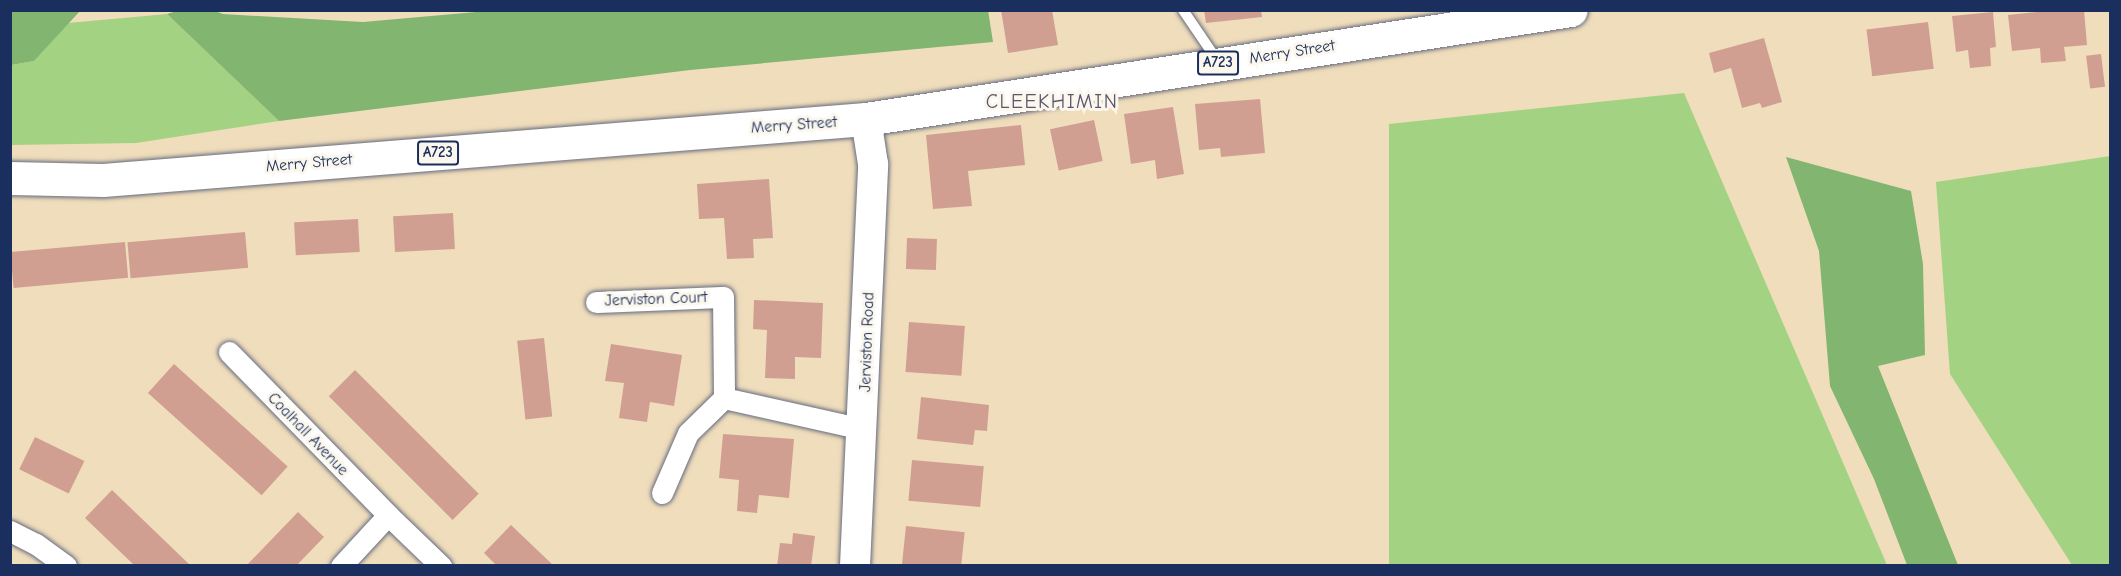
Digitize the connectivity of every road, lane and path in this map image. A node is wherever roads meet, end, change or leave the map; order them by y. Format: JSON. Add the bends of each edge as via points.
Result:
{"nodes":[{"id":1,"x":1184,"y":10,"type":"edge"},
{"id":2,"x":1571,"y":10,"type":"edge"},
{"id":3,"x":1219,"y":63,"type":"junction"},
{"id":4,"x":866,"y":119,"type":"junction"},
{"id":5,"x":10,"y":178,"type":"edge"},
{"id":6,"x":596,"y":302,"type":"dead end"},
{"id":7,"x":229,"y":352,"type":"dead end"},
{"id":8,"x":724,"y":398,"type":"junction"},
{"id":9,"x":863,"y":429,"type":"junction"},
{"id":10,"x":662,"y":493,"type":"dead end"},
{"id":11,"x":388,"y":515,"type":"junction"},
{"id":12,"x":10,"y":531,"type":"edge"},
{"id":13,"x":66,"y":566,"type":"edge"},
{"id":14,"x":341,"y":566,"type":"edge"},
{"id":15,"x":441,"y":566,"type":"edge"},
{"id":16,"x":855,"y":566,"type":"edge"}],
"edges":[{"from":1,"to":3,"type":"lane"},
{"from":2,"to":3,"type":"main road","name":"Merry Street","number":"A723"},
{"from":3,"to":4,"type":"main road","name":"Merry Street","number":"A723"},
{"from":4,"to":5,"type":"main road","name":"Merry Street","number":"A723","via":[[103,180]]},
{"from":4,"to":9,"type":"main road","name":"Jerviston Road","via":[[873,164]]},
{"from":6,"to":8,"type":"street","name":"Jerviston Court","via":[[723,297]]},
{"from":7,"to":11,"type":"street","name":"Coalhall Avenue"},
{"from":8,"to":9,"type":"street"},
{"from":8,"to":10,"type":"street","via":[[688,433]]},
{"from":9,"to":16,"type":"main road","name":"Jerviston Road"},
{"from":11,"to":14,"type":"street"},
{"from":11,"to":15,"type":"street","name":"Coalhall Avenue"},
{"from":12,"to":13,"type":"street"}]}
